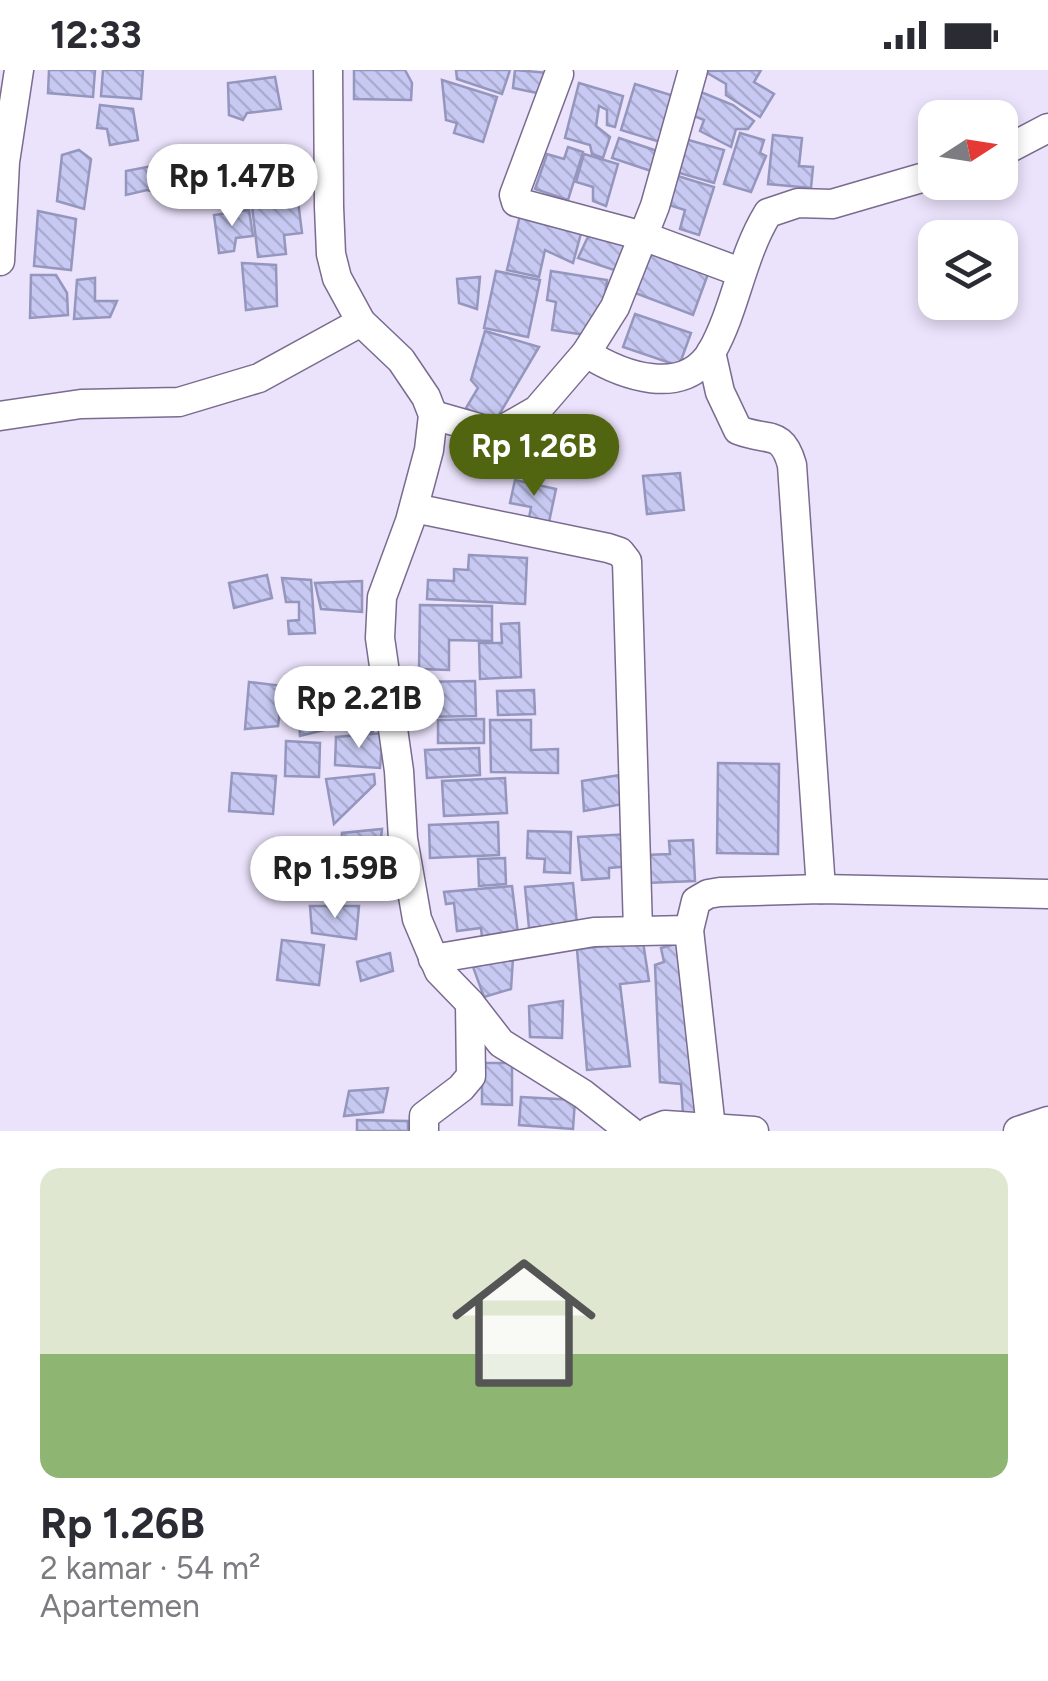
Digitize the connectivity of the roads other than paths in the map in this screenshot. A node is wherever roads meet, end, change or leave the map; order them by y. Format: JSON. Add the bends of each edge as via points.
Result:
{"nodes":[{"id":1,"x":20,"y":70,"type":"edge"},
{"id":2,"x":328,"y":70,"type":"edge"},
{"id":3,"x":693,"y":70,"type":"edge"},
{"id":4,"x":560,"y":74,"type":"dead end"},
{"id":5,"x":1048,"y":128,"type":"edge"},
{"id":6,"x":1018,"y":144,"type":"edge"},
{"id":7,"x":918,"y":179,"type":"edge"},
{"id":8,"x":1,"y":226,"type":"edge"},
{"id":9,"x":643,"y":236,"type":"junction"},
{"id":10,"x":0,"y":262,"type":"edge"},
{"id":11,"x":740,"y":272,"type":"junction"},
{"id":12,"x":361,"y":322,"type":"junction"},
{"id":13,"x":711,"y":352,"type":"junction"},
{"id":14,"x":586,"y":353,"type":"junction"},
{"id":15,"x":433,"y":415,"type":"junction"},
{"id":16,"x":0,"y":416,"type":"edge"},
{"id":17,"x":414,"y":508,"type":"junction"},
{"id":18,"x":821,"y":889,"type":"junction"},
{"id":19,"x":1048,"y":894,"type":"edge"},
{"id":20,"x":638,"y":930,"type":"junction"},
{"id":21,"x":690,"y":930,"type":"junction"},
{"id":22,"x":434,"y":959,"type":"junction"},
{"id":23,"x":470,"y":1003,"type":"junction"},
{"id":24,"x":1048,"y":1121,"type":"edge"},
{"id":25,"x":711,"y":1128,"type":"junction"},
{"id":26,"x":424,"y":1131,"type":"edge"},
{"id":27,"x":630,"y":1131,"type":"edge"},
{"id":28,"x":650,"y":1131,"type":"edge"},
{"id":29,"x":754,"y":1131,"type":"edge"},
{"id":30,"x":1018,"y":1131,"type":"edge"}],
"edges":[{"from":1,"to":8,"type":"street"},
{"from":2,"to":12,"type":"street","via":[[331,254]]},
{"from":3,"to":9,"type":"street"},
{"from":4,"to":9,"type":"street","via":[[516,202]]},
{"from":5,"to":6,"type":"street"},
{"from":7,"to":11,"type":"street","via":[[832,204],[798,203],[768,213]]},
{"from":8,"to":10,"type":"street"},
{"from":9,"to":11,"type":"street"},
{"from":9,"to":14,"type":"street","via":[[615,307]]},
{"from":11,"to":13,"type":"street"},
{"from":12,"to":15,"type":"street","via":[[401,360]]},
{"from":12,"to":16,"type":"street","via":[[258,378],[179,402],[82,404]]},
{"from":13,"to":14,"type":"street","via":[[696,369],[653,380],[612,370]]},
{"from":13,"to":18,"type":"street","via":[[738,430],[779,439],[792,466]]},
{"from":14,"to":15,"type":"street","via":[[537,410],[502,430]]},
{"from":15,"to":17,"type":"street"},
{"from":17,"to":20,"type":"street","via":[[608,548],[628,562]]},
{"from":17,"to":22,"type":"street","via":[[382,597],[380,638],[403,839],[418,919]]},
{"from":18,"to":19,"type":"street"},
{"from":18,"to":21,"type":"street","via":[[708,894],[696,902]]},
{"from":20,"to":21,"type":"street"},
{"from":20,"to":22,"type":"street"},
{"from":21,"to":25,"type":"street"},
{"from":22,"to":23,"type":"street"},
{"from":23,"to":26,"type":"street","via":[[470,1076],[424,1116]]},
{"from":23,"to":27,"type":"street","via":[[501,1042]]},
{"from":24,"to":30,"type":"street"},
{"from":25,"to":28,"type":"street","via":[[664,1124]]},
{"from":25,"to":29,"type":"street"}]}
